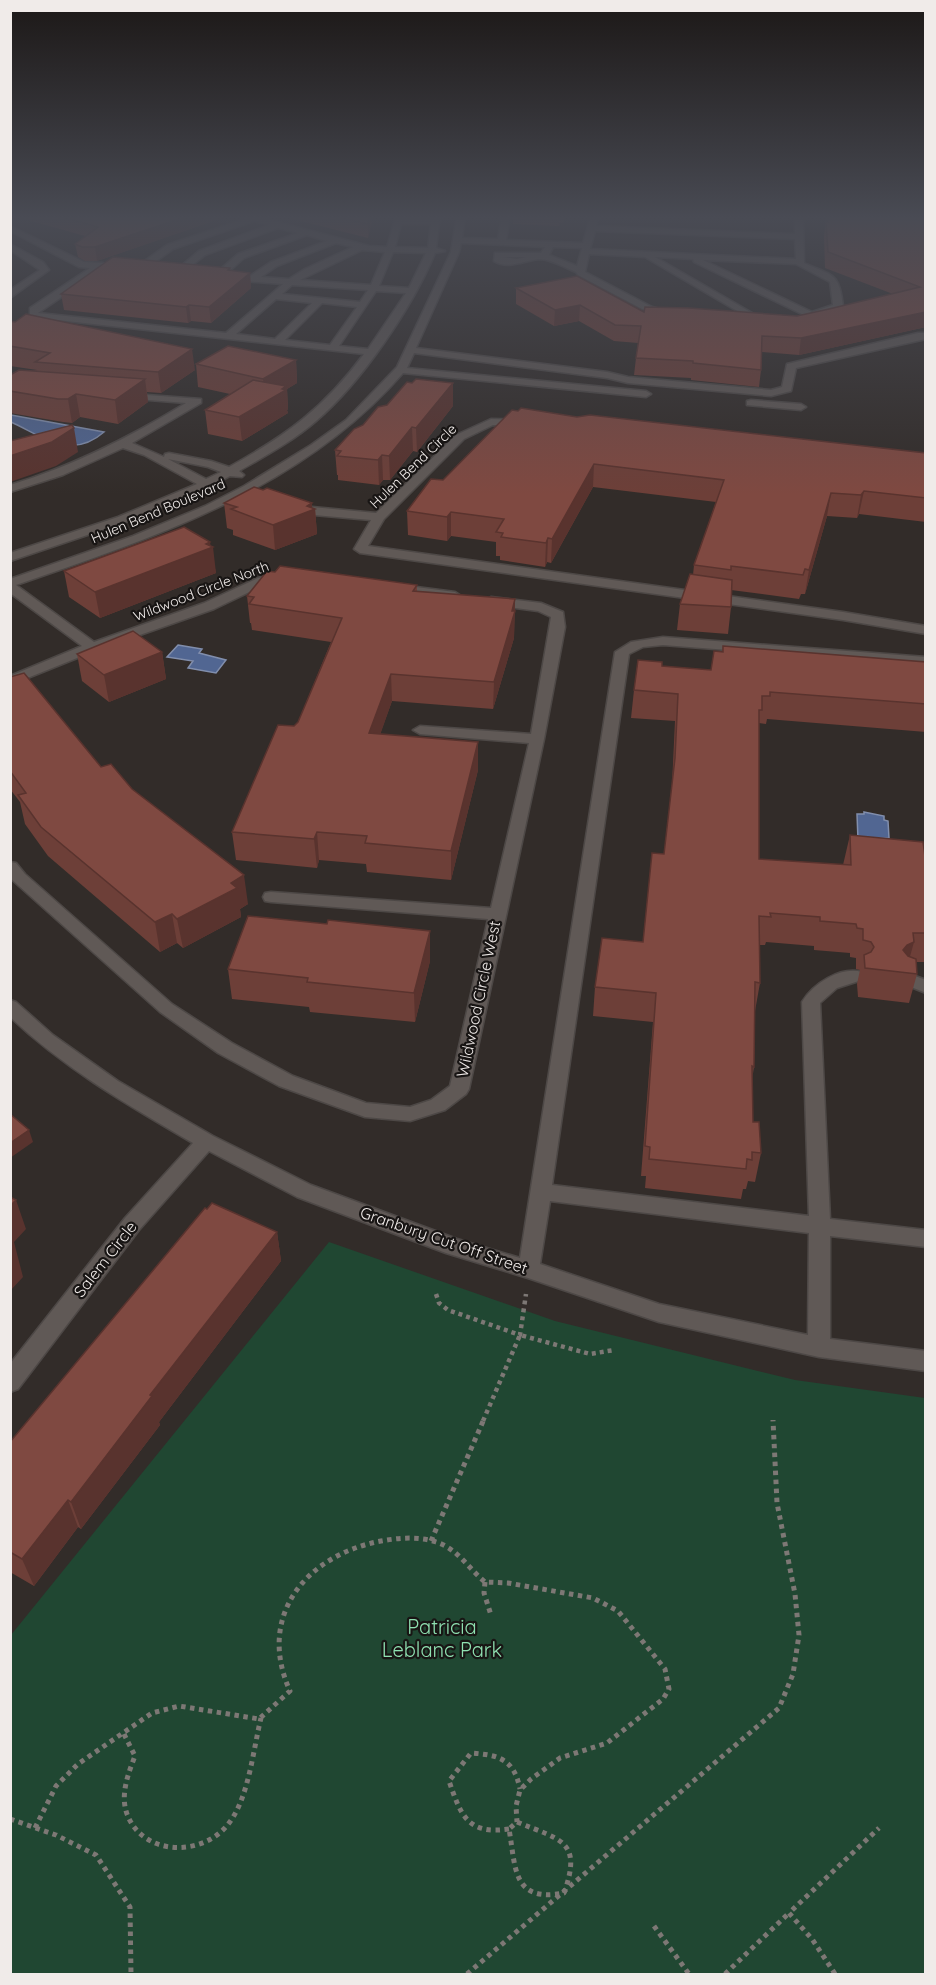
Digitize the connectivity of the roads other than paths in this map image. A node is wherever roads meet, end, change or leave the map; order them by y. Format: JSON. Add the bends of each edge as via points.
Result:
{"nodes":[{"id":1,"x":35,"y":309,"type":"edge"},
{"id":2,"x":260,"y":309,"type":"edge"},
{"id":3,"x":311,"y":309,"type":"edge"},
{"id":4,"x":360,"y":309,"type":"edge"},
{"id":5,"x":400,"y":309,"type":"edge"},
{"id":6,"x":430,"y":309,"type":"edge"},
{"id":7,"x":649,"y":309,"type":"edge"},
{"id":8,"x":741,"y":309,"type":"edge"},
{"id":9,"x":798,"y":309,"type":"edge"},
{"id":10,"x":830,"y":309,"type":"edge"},
{"id":11,"x":675,"y":314,"type":"edge"},
{"id":12,"x":811,"y":315,"type":"junction"},
{"id":13,"x":733,"y":318,"type":"edge"},
{"id":14,"x":790,"y":319,"type":"edge"},
{"id":15,"x":228,"y":336,"type":"junction"},
{"id":16,"x":926,"y":336,"type":"edge"},
{"id":17,"x":278,"y":341,"type":"junction"},
{"id":18,"x":333,"y":347,"type":"junction"},
{"id":19,"x":411,"y":350,"type":"junction"},
{"id":20,"x":371,"y":352,"type":"junction"},
{"id":21,"x":400,"y":370,"type":"junction"},
{"id":22,"x":112,"y":394,"type":"edge"},
{"id":23,"x":654,"y":395,"type":"dead end"},
{"id":24,"x":745,"y":403,"type":"dead end"},
{"id":25,"x":801,"y":407,"type":"dead end"},
{"id":26,"x":530,"y":424,"type":"edge"},
{"id":27,"x":124,"y":444,"type":"junction"},
{"id":28,"x":148,"y":453,"type":"junction"},
{"id":29,"x":230,"y":471,"type":"junction"},
{"id":30,"x":205,"y":484,"type":"junction"},
{"id":31,"x":255,"y":484,"type":"junction"},
{"id":32,"x":10,"y":489,"type":"edge"},
{"id":33,"x":272,"y":491,"type":"edge"},
{"id":34,"x":289,"y":498,"type":"edge"},
{"id":35,"x":238,"y":499,"type":"junction"},
{"id":36,"x":274,"y":508,"type":"edge"},
{"id":37,"x":328,"y":511,"type":"junction"},
{"id":38,"x":379,"y":518,"type":"junction"},
{"id":39,"x":10,"y":557,"type":"edge"},
{"id":40,"x":293,"y":575,"type":"edge"},
{"id":41,"x":10,"y":585,"type":"edge"},
{"id":42,"x":382,"y":586,"type":"edge"},
{"id":43,"x":926,"y":630,"type":"edge"},
{"id":44,"x":92,"y":647,"type":"junction"},
{"id":45,"x":926,"y":661,"type":"edge"},
{"id":46,"x":10,"y":681,"type":"edge"},
{"id":47,"x":420,"y":730,"type":"dead end"},
{"id":48,"x":537,"y":739,"type":"junction"},
{"id":49,"x":10,"y":867,"type":"edge"},
{"id":50,"x":271,"y":897,"type":"dead end"},
{"id":51,"x":497,"y":914,"type":"junction"},
{"id":52,"x":856,"y":976,"type":"dead end"},
{"id":53,"x":907,"y":979,"type":"edge"},
{"id":54,"x":926,"y":987,"type":"edge"},
{"id":55,"x":10,"y":1006,"type":"edge"},
{"id":56,"x":206,"y":1142,"type":"junction"},
{"id":57,"x":541,"y":1192,"type":"junction"},
{"id":58,"x":820,"y":1226,"type":"junction"},
{"id":59,"x":926,"y":1239,"type":"edge"},
{"id":60,"x":529,"y":1269,"type":"junction"},
{"id":61,"x":819,"y":1347,"type":"junction"},
{"id":62,"x":926,"y":1360,"type":"edge"},
{"id":63,"x":10,"y":1382,"type":"edge"}],
"edges":[{"from":1,"to":15,"type":"street","via":[[33,315]]},
{"from":2,"to":15,"type":"street"},
{"from":3,"to":17,"type":"street"},
{"from":4,"to":18,"type":"street"},
{"from":5,"to":20,"type":"street","name":"Hulen Bend Boulevard"},
{"from":6,"to":19,"type":"street","name":"Hulen Bend Boulevard"},
{"from":7,"to":11,"type":"street"},
{"from":8,"to":13,"type":"street","via":[[760,319]]},
{"from":9,"to":12,"type":"street"},
{"from":10,"to":12,"type":"street"},
{"from":12,"to":14,"type":"street"},
{"from":15,"to":17,"type":"street"},
{"from":16,"to":19,"type":"street","via":[[791,366],[787,388],[771,393],[628,380]]},
{"from":17,"to":18,"type":"street"},
{"from":18,"to":20,"type":"street"},
{"from":19,"to":21,"type":"street","name":"Hulen Bend Boulevard"},
{"from":20,"to":29,"type":"street","name":"Hulen Bend Boulevard","via":[[337,395],[299,430]]},
{"from":21,"to":23,"type":"street"},
{"from":21,"to":31,"type":"street","name":"Hulen Bend Boulevard","via":[[350,422]]},
{"from":22,"to":27,"type":"street","via":[[197,401]]},
{"from":24,"to":25,"type":"street"},
{"from":26,"to":38,"type":"street","name":"Hulen Bend Circle","via":[[491,423],[460,437]]},
{"from":27,"to":28,"type":"street"},
{"from":27,"to":32,"type":"street","via":[[53,477]]},
{"from":28,"to":29,"type":"street"},
{"from":28,"to":30,"type":"street"},
{"from":29,"to":30,"type":"street","name":"Hulen Bend Boulevard"},
{"from":29,"to":31,"type":"street"},
{"from":30,"to":35,"type":"street"},
{"from":30,"to":39,"type":"street","name":"Hulen Bend Boulevard","via":[[129,516]]},
{"from":31,"to":33,"type":"street"},
{"from":31,"to":35,"type":"street","name":"Hulen Bend Boulevard"},
{"from":34,"to":37,"type":"street"},
{"from":35,"to":41,"type":"street","name":"Hulen Bend Boulevard"},
{"from":36,"to":37,"type":"street"},
{"from":37,"to":38,"type":"street"},
{"from":38,"to":43,"type":"street","name":"Hulen Bend Circle","via":[[360,549]]},
{"from":40,"to":44,"type":"street","name":"Wildwood Circle North","via":[[262,581],[209,606]]},
{"from":41,"to":44,"type":"street"},
{"from":42,"to":48,"type":"street","name":"Wildwood Circle West","via":[[541,607],[558,615]]},
{"from":44,"to":46,"type":"street","name":"Wildwood Circle North"},
{"from":45,"to":57,"type":"street","via":[[663,641],[628,647],[622,652]]},
{"from":47,"to":48,"type":"street"},
{"from":48,"to":51,"type":"street","name":"Wildwood Circle West"},
{"from":49,"to":51,"type":"street","name":"Wildwood Circle West","via":[[166,1008],[225,1048],[286,1081],[365,1110],[410,1114],[438,1105],[459,1089]]},
{"from":50,"to":51,"type":"street"},
{"from":52,"to":58,"type":"street","via":[[821,989],[811,1002]]},
{"from":53,"to":54,"type":"street"},
{"from":55,"to":56,"type":"street","name":"Granbury Cut Off Street","via":[[46,1040],[111,1086]]},
{"from":56,"to":60,"type":"street","name":"Granbury Cut Off Street","via":[[304,1191],[454,1247]]},
{"from":56,"to":63,"type":"street","name":"Salem Circle","via":[[132,1224]]},
{"from":57,"to":58,"type":"street"},
{"from":57,"to":60,"type":"street"},
{"from":58,"to":59,"type":"street"},
{"from":58,"to":61,"type":"street"},
{"from":60,"to":61,"type":"street","name":"Granbury Cut Off Street","via":[[659,1313]]},
{"from":61,"to":62,"type":"street","name":"Granbury Cut Off Street"}]}
